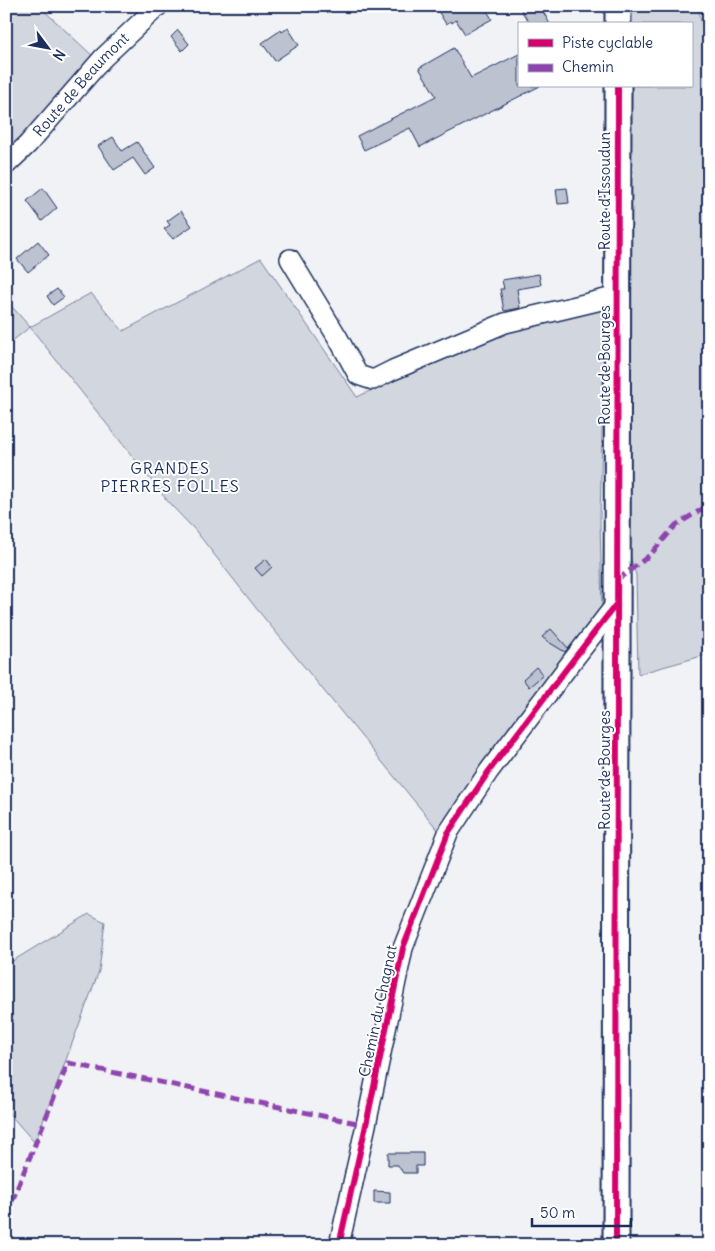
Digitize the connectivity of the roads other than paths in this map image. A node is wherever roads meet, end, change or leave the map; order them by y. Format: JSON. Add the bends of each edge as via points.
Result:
{"nodes":[{"id":1,"x":158,"y":6,"type":"edge"},
{"id":2,"x":618,"y":6,"type":"edge"},
{"id":3,"x":618,"y":22,"type":"edge"},
{"id":4,"x":618,"y":88,"type":"edge"},
{"id":5,"x":6,"y":165,"type":"edge"},
{"id":6,"x":290,"y":258,"type":"dead end"},
{"id":7,"x":618,"y":296,"type":"junction"},
{"id":8,"x":617,"y":603,"type":"junction"},
{"id":9,"x":339,"y":1245,"type":"edge"},
{"id":10,"x":616,"y":1245,"type":"edge"}],
"edges":[{"from":1,"to":5,"type":"street","name":"Route de Beaumont","via":[[103,58]]},
{"from":2,"to":3,"type":"main road"},
{"from":4,"to":7,"type":"main road","name":"Route d'Issoudun"},
{"from":6,"to":7,"type":"street","via":[[358,375],[373,380],[505,323]]},
{"from":7,"to":8,"type":"main road","name":"Route de Bourges"},
{"from":8,"to":9,"type":"street","name":"Chemin du Chagnat","via":[[489,771],[448,833],[404,948]]},
{"from":8,"to":10,"type":"main road","name":"Route de Bourges"}]}
